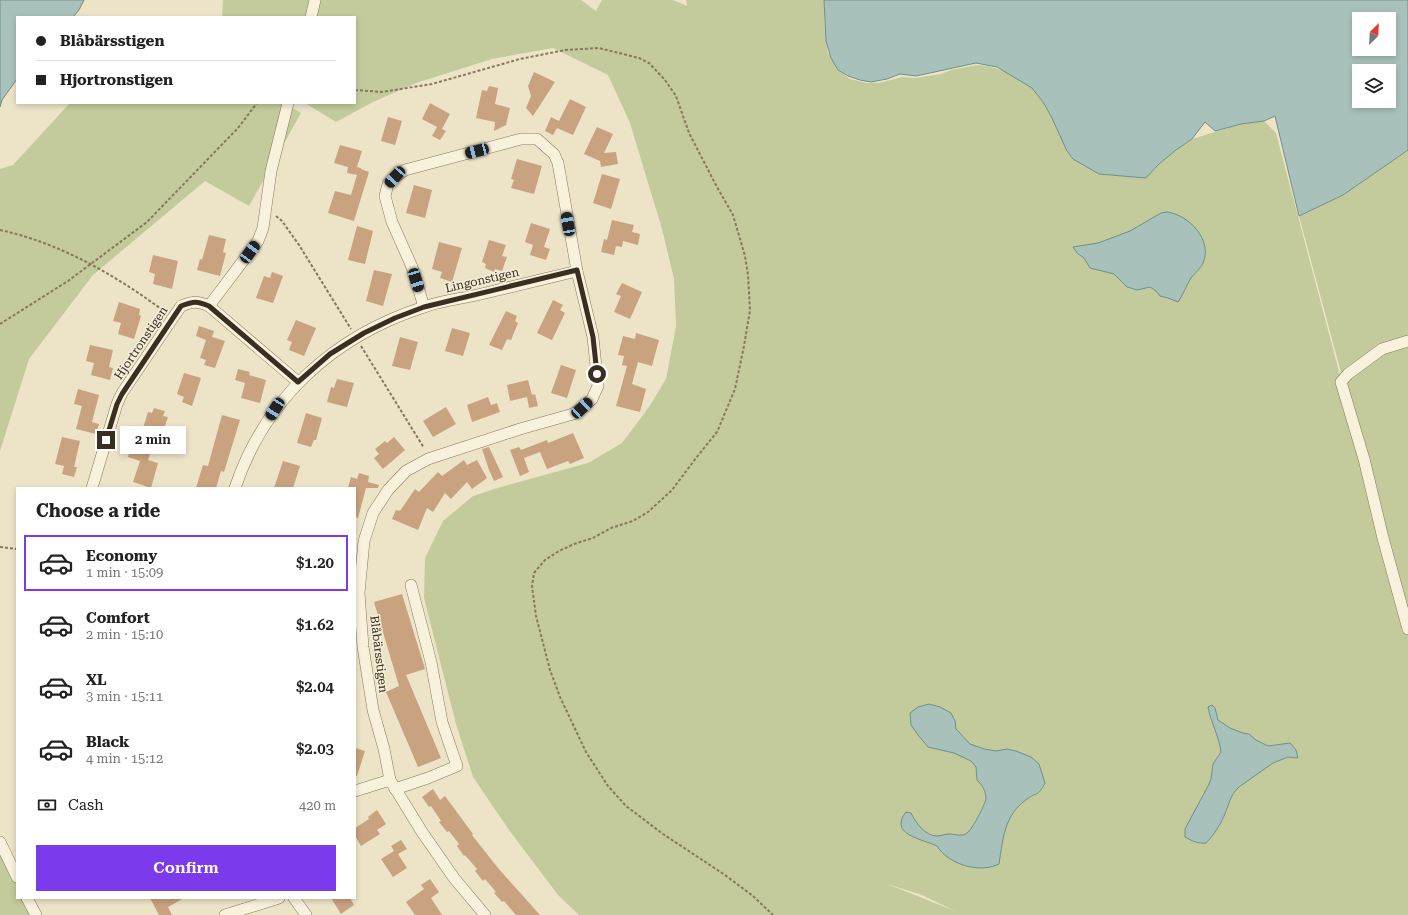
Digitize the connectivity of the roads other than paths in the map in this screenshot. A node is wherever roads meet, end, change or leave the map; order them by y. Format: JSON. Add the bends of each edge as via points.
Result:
{"nodes":[{"id":1,"x":315,"y":0,"type":"edge"},
{"id":2,"x":311,"y":16,"type":"edge"},
{"id":3,"x":288,"y":104,"type":"edge"},
{"id":4,"x":577,"y":270,"type":"junction"},
{"id":5,"x":209,"y":306,"type":"junction"},
{"id":6,"x":424,"y":307,"type":"junction"},
{"id":7,"x":1408,"y":341,"type":"edge"},
{"id":8,"x":298,"y":382,"type":"junction"},
{"id":9,"x":92,"y":487,"type":"edge"},
{"id":10,"x":235,"y":487,"type":"edge"},
{"id":11,"x":411,"y":585,"type":"dead end"},
{"id":12,"x":1408,"y":628,"type":"edge"},
{"id":13,"x":392,"y":785,"type":"junction"},
{"id":14,"x":356,"y":791,"type":"edge"},
{"id":15,"x":0,"y":842,"type":"edge"},
{"id":16,"x":16,"y":875,"type":"edge"},
{"id":17,"x":28,"y":899,"type":"edge"},
{"id":18,"x":276,"y":899,"type":"edge"},
{"id":19,"x":295,"y":899,"type":"edge"},
{"id":20,"x":36,"y":915,"type":"edge"},
{"id":21,"x":225,"y":915,"type":"edge"},
{"id":22,"x":306,"y":915,"type":"edge"},
{"id":23,"x":485,"y":915,"type":"edge"}],
"edges":[{"from":1,"to":2,"type":"street"},
{"from":3,"to":5,"type":"street","via":[[271,171],[263,228],[258,240]]},
{"from":4,"to":6,"type":"street","name":"Lingonstigen"},
{"from":4,"to":6,"type":"street","name":"Blåbärsstigen","via":[[558,163],[554,154],[537,139],[521,139],[405,170],[388,184],[385,196],[392,222],[412,266]]},
{"from":4,"to":13,"type":"street","name":"Blåbärsstigen","via":[[593,337],[598,386],[592,399],[573,414],[520,428],[428,459],[406,471],[388,490],[372,513],[364,541],[359,593],[363,647],[373,710]]},
{"from":5,"to":8,"type":"street"},
{"from":5,"to":9,"type":"street","name":"Hjortronstigen","via":[[200,302],[181,306],[122,394]]},
{"from":6,"to":8,"type":"street","name":"Lingonstigen","via":[[364,333],[330,354]]},
{"from":7,"to":12,"type":"street","via":[[1382,349],[1341,382]]},
{"from":8,"to":10,"type":"street","name":"Lingonstigen","via":[[275,409],[256,439]]},
{"from":11,"to":13,"type":"street","via":[[431,662],[442,722],[457,766],[428,778]]},
{"from":13,"to":14,"type":"street"},
{"from":13,"to":23,"type":"street","name":"Blåbärsstigen","via":[[454,878]]},
{"from":15,"to":16,"type":"street"},
{"from":17,"to":20,"type":"street"},
{"from":18,"to":21,"type":"street"},
{"from":19,"to":22,"type":"street"}]}
